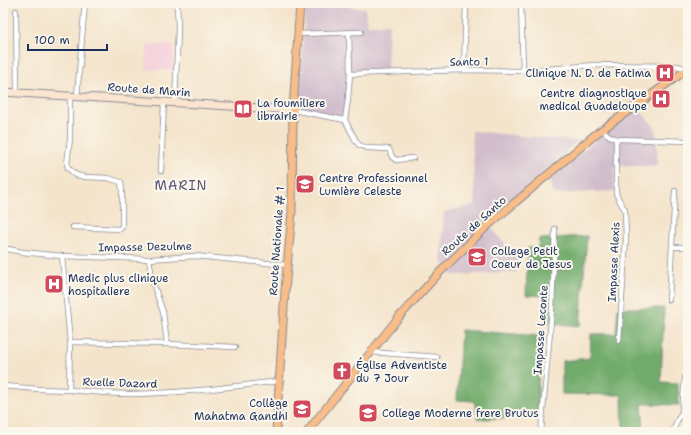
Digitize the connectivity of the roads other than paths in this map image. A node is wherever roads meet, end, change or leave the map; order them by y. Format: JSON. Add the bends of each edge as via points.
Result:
{"nodes":[{"id":1,"x":85,"y":3,"type":"edge"},
{"id":2,"x":177,"y":3,"type":"edge"},
{"id":3,"x":300,"y":3,"type":"edge"},
{"id":4,"x":466,"y":3,"type":"edge"},
{"id":5,"x":521,"y":3,"type":"edge"},
{"id":6,"x":16,"y":11,"type":"dead end"},
{"id":7,"x":349,"y":32,"type":"junction"},
{"id":8,"x":361,"y":32,"type":"dead end"},
{"id":9,"x":298,"y":34,"type":"junction"},
{"id":10,"x":688,"y":69,"type":"edge"},
{"id":11,"x":464,"y":70,"type":"junction"},
{"id":12,"x":523,"y":71,"type":"junction"},
{"id":13,"x":350,"y":74,"type":"junction"},
{"id":14,"x":3,"y":92,"type":"edge"},
{"id":15,"x":17,"y":93,"type":"junction"},
{"id":16,"x":74,"y":96,"type":"junction"},
{"id":17,"x":164,"y":102,"type":"junction"},
{"id":18,"x":175,"y":103,"type":"junction"},
{"id":19,"x":293,"y":110,"type":"junction"},
{"id":20,"x":345,"y":120,"type":"junction"},
{"id":21,"x":602,"y":129,"type":"junction"},
{"id":22,"x":616,"y":139,"type":"junction"},
{"id":23,"x":688,"y":141,"type":"edge"},
{"id":24,"x":413,"y":158,"type":"dead end"},
{"id":25,"x":161,"y":171,"type":"dead end"},
{"id":26,"x":675,"y":191,"type":"dead end"},
{"id":27,"x":73,"y":227,"type":"dead end"},
{"id":28,"x":555,"y":229,"type":"dead end"},
{"id":29,"x":672,"y":247,"type":"junction"},
{"id":30,"x":688,"y":247,"type":"edge"},
{"id":31,"x":3,"y":248,"type":"edge"},
{"id":32,"x":62,"y":256,"type":"junction"},
{"id":33,"x":149,"y":259,"type":"junction"},
{"id":34,"x":287,"y":265,"type":"junction"},
{"id":35,"x":669,"y":300,"type":"dead end"},
{"id":36,"x":619,"y":340,"type":"dead end"},
{"id":37,"x":70,"y":342,"type":"junction"},
{"id":38,"x":167,"y":344,"type":"junction"},
{"id":39,"x":235,"y":347,"type":"dead end"},
{"id":40,"x":370,"y":352,"type":"junction"},
{"id":41,"x":437,"y":357,"type":"dead end"},
{"id":42,"x":685,"y":378,"type":"dead end"},
{"id":43,"x":279,"y":381,"type":"junction"},
{"id":44,"x":3,"y":386,"type":"edge"},
{"id":45,"x":69,"y":390,"type":"junction"},
{"id":46,"x":276,"y":432,"type":"edge"},
{"id":47,"x":306,"y":432,"type":"edge"},
{"id":48,"x":542,"y":432,"type":"edge"},
{"id":49,"x":673,"y":432,"type":"edge"}],
"edges":[{"from":1,"to":16,"type":"street"},
{"from":2,"to":18,"type":"street"},
{"from":3,"to":9,"type":"main road","name":"Route Nationale # 1"},
{"from":4,"to":11,"type":"street"},
{"from":5,"to":12,"type":"street"},
{"from":6,"to":15,"type":"street"},
{"from":7,"to":8,"type":"street"},
{"from":7,"to":9,"type":"street"},
{"from":7,"to":13,"type":"street"},
{"from":9,"to":19,"type":"main road","name":"Route Nationale # 1"},
{"from":10,"to":12,"type":"street","name":"Santo 1","via":[[677,66],[595,66]]},
{"from":10,"to":21,"type":"main road","name":"Route de Santo"},
{"from":11,"to":12,"type":"street","name":"Santo 1"},
{"from":11,"to":13,"type":"street","name":"Santo 1"},
{"from":13,"to":20,"type":"street"},
{"from":14,"to":15,"type":"main road","name":"Route de Marin"},
{"from":15,"to":16,"type":"main road","name":"Route de Marin"},
{"from":16,"to":17,"type":"main road","name":"Route de Marin"},
{"from":16,"to":27,"type":"street","via":[[68,168],[76,175],[121,182],[122,227]]},
{"from":17,"to":18,"type":"main road","name":"Route de Marin"},
{"from":17,"to":25,"type":"street"},
{"from":18,"to":19,"type":"main road","name":"Route de Marin"},
{"from":19,"to":20,"type":"street"},
{"from":19,"to":34,"type":"main road","name":"Route Nationale # 1","via":[[292,212]]},
{"from":20,"to":24,"type":"street","via":[[356,140],[364,147],[388,149],[396,160]]},
{"from":21,"to":22,"type":"street"},
{"from":21,"to":40,"type":"main road","name":"Route de Santo","via":[[485,228],[439,273]]},
{"from":22,"to":23,"type":"street"},
{"from":22,"to":36,"type":"street","name":"Impasse Alexis","via":[[616,193],[625,210],[626,240]]},
{"from":26,"to":29,"type":"street"},
{"from":28,"to":48,"type":"street","name":"Impasse Leconte","via":[[552,308]]},
{"from":29,"to":30,"type":"street"},
{"from":29,"to":35,"type":"street"},
{"from":31,"to":32,"type":"street","name":"Impasse Dezulme"},
{"from":32,"to":33,"type":"street","name":"Impasse Dezulme"},
{"from":32,"to":37,"type":"street","name":"Ruelle Dazard"},
{"from":33,"to":34,"type":"street","name":"Impasse Dezulme","via":[[195,256]]},
{"from":33,"to":38,"type":"street","via":[[153,283],[163,312]]},
{"from":34,"to":43,"type":"main road","name":"Route Nationale # 1"},
{"from":37,"to":38,"type":"street"},
{"from":37,"to":45,"type":"street","name":"Ruelle Dazard"},
{"from":38,"to":39,"type":"street"},
{"from":40,"to":41,"type":"street"},
{"from":40,"to":47,"type":"main road","name":"Route de Santo"},
{"from":42,"to":49,"type":"street","via":[[682,412]]},
{"from":43,"to":45,"type":"street","name":"Ruelle Dazard","via":[[164,393],[126,394]]},
{"from":43,"to":46,"type":"main road","name":"Route Nationale # 1"},
{"from":44,"to":45,"type":"street"}]}
